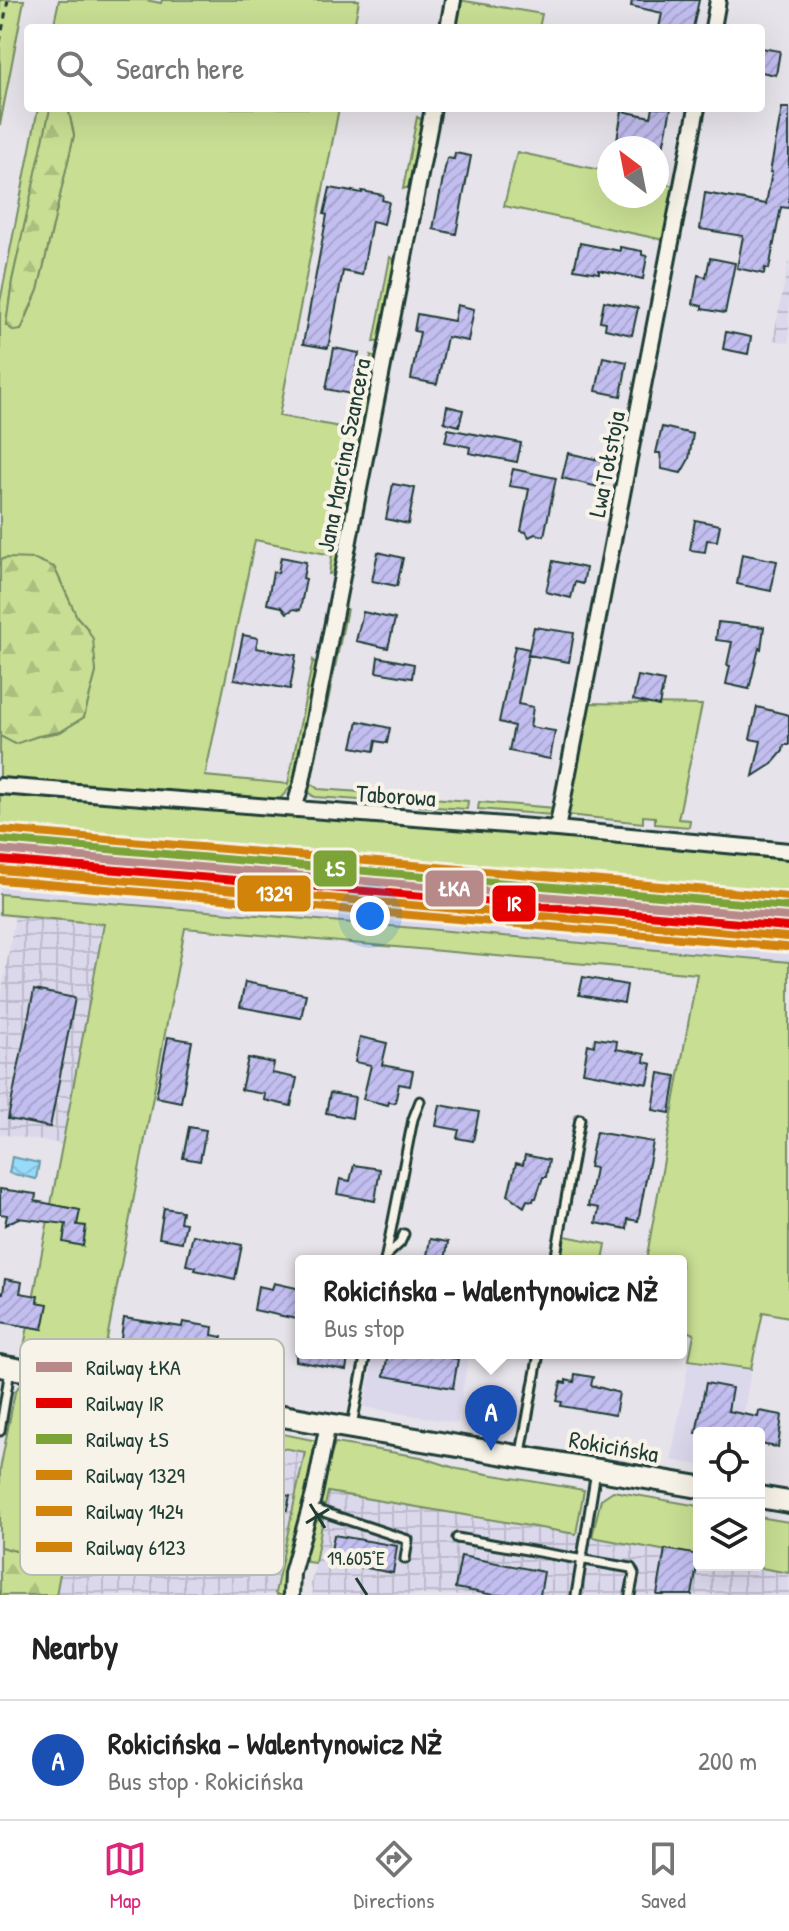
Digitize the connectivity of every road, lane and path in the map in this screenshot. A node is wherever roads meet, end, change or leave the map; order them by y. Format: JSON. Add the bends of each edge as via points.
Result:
{"nodes":[{"id":1,"x":8,"y":0,"type":"edge"},
{"id":2,"x":453,"y":0,"type":"edge"},
{"id":3,"x":718,"y":0,"type":"edge"},
{"id":4,"x":449,"y":24,"type":"edge"},
{"id":5,"x":714,"y":24,"type":"edge"},
{"id":6,"x":0,"y":42,"type":"edge"},
{"id":7,"x":432,"y":112,"type":"edge"},
{"id":8,"x":696,"y":112,"type":"edge"},
{"id":9,"x":0,"y":786,"type":"edge"},
{"id":10,"x":294,"y":809,"type":"junction"},
{"id":11,"x":557,"y":829,"type":"junction"},
{"id":12,"x":789,"y":851,"type":"edge"},
{"id":13,"x":420,"y":1101,"type":"dead end"},
{"id":14,"x":580,"y":1119,"type":"dead end"},
{"id":15,"x":404,"y":1234,"type":"dead end"},
{"id":16,"x":386,"y":1255,"type":"edge"},
{"id":17,"x":389,"y":1255,"type":"edge"},
{"id":18,"x":556,"y":1255,"type":"edge"},
{"id":19,"x":365,"y":1359,"type":"edge"},
{"id":20,"x":538,"y":1359,"type":"edge"},
{"id":21,"x":5,"y":1367,"type":"edge"},
{"id":22,"x":284,"y":1416,"type":"edge"},
{"id":23,"x":328,"y":1424,"type":"junction"},
{"id":24,"x":352,"y":1428,"type":"junction"},
{"id":25,"x":0,"y":1431,"type":"edge"},
{"id":26,"x":521,"y":1455,"type":"junction"},
{"id":27,"x":596,"y":1469,"type":"junction"},
{"id":28,"x":693,"y":1486,"type":"edge"},
{"id":29,"x":765,"y":1498,"type":"edge"},
{"id":30,"x":789,"y":1502,"type":"edge"},
{"id":31,"x":310,"y":1508,"type":"junction"},
{"id":32,"x":457,"y":1538,"type":"dead end"},
{"id":33,"x":582,"y":1558,"type":"junction"},
{"id":34,"x":405,"y":1559,"type":"dead end"},
{"id":35,"x":291,"y":1595,"type":"edge"},
{"id":36,"x":576,"y":1595,"type":"edge"},
{"id":37,"x":630,"y":1595,"type":"edge"}],
"edges":[{"from":1,"to":6,"type":"path"},
{"from":2,"to":4,"type":"street"},
{"from":3,"to":5,"type":"street"},
{"from":7,"to":10,"type":"street","name":"Jana Marcina Szancera"},
{"from":8,"to":11,"type":"street","name":"Lwa Tołstoja"},
{"from":9,"to":10,"type":"street","name":"Taborowa"},
{"from":10,"to":11,"type":"street","name":"Taborowa"},
{"from":11,"to":12,"type":"street","name":"Taborowa"},
{"from":13,"to":16,"type":"lane"},
{"from":14,"to":18,"type":"lane"},
{"from":15,"to":17,"type":"lane"},
{"from":19,"to":24,"type":"lane"},
{"from":20,"to":26,"type":"lane"},
{"from":21,"to":25,"type":"lane"},
{"from":22,"to":23,"type":"main road","name":"Rokicińska"},
{"from":23,"to":24,"type":"main road","name":"Rokicińska"},
{"from":23,"to":31,"type":"street"},
{"from":24,"to":26,"type":"main road","name":"Rokicińska"},
{"from":26,"to":27,"type":"main road","name":"Rokicińska"},
{"from":27,"to":28,"type":"main road","name":"Rokicińska"},
{"from":27,"to":33,"type":"lane"},
{"from":29,"to":30,"type":"main road"},
{"from":31,"to":34,"type":"lane","via":[[408,1540]]},
{"from":31,"to":35,"type":"street"},
{"from":32,"to":33,"type":"lane"},
{"from":33,"to":36,"type":"lane"},
{"from":33,"to":37,"type":"lane","via":[[631,1568]]}]}
